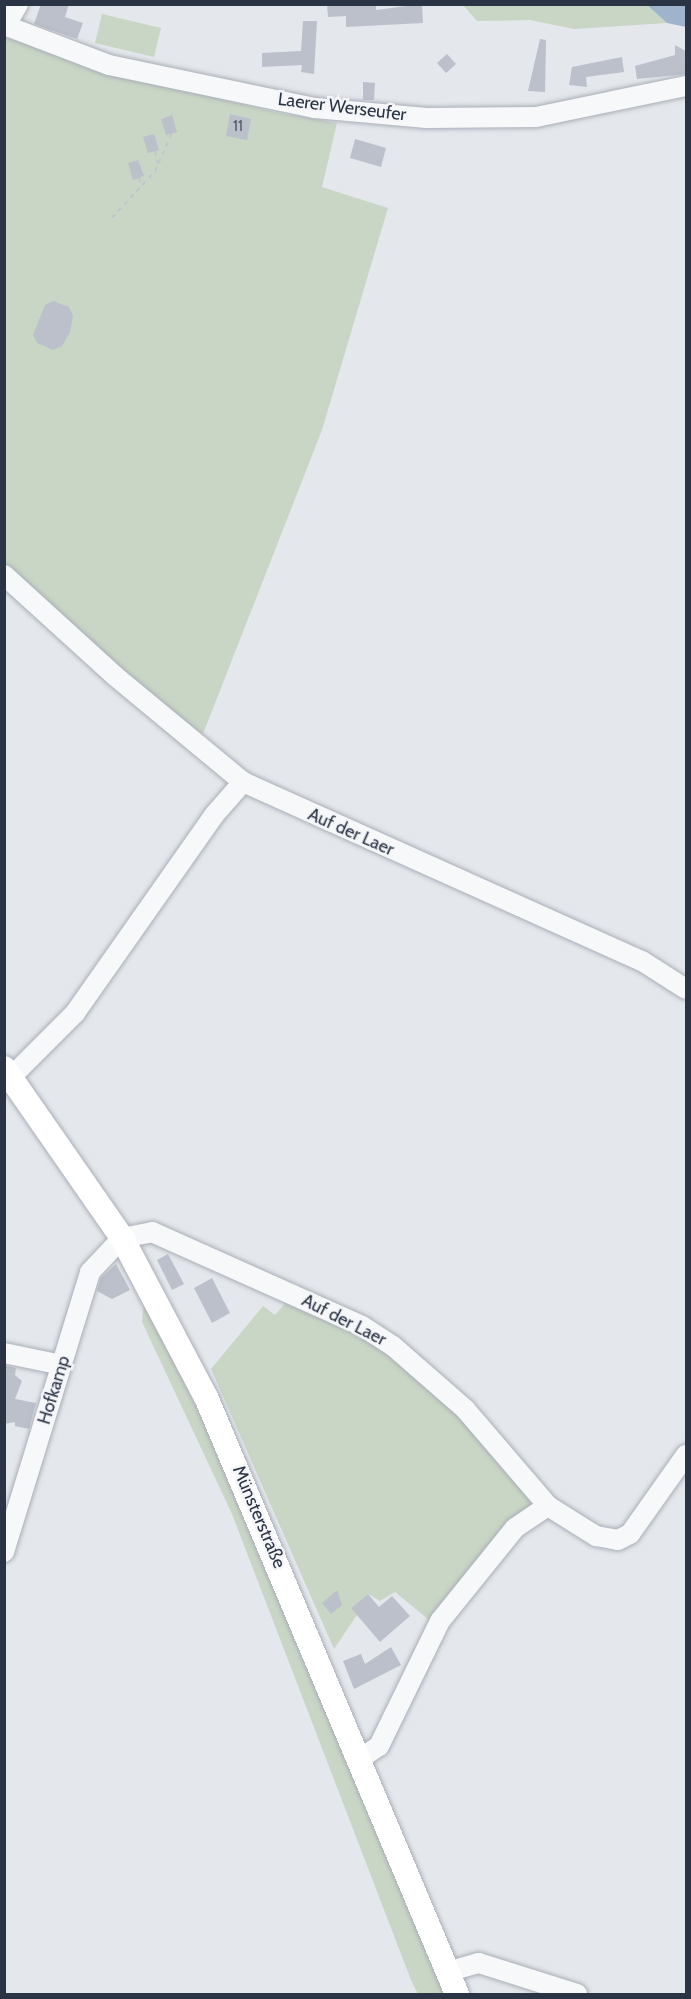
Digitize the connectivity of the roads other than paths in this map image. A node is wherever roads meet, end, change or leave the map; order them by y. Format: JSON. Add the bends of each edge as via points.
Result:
{"nodes":[{"id":1,"x":18,"y":4,"type":"edge"},
{"id":2,"x":5,"y":25,"type":"edge"},
{"id":3,"x":687,"y":86,"type":"edge"},
{"id":4,"x":4,"y":574,"type":"edge"},
{"id":5,"x":243,"y":782,"type":"junction"},
{"id":6,"x":687,"y":989,"type":"edge"},
{"id":7,"x":8,"y":1073,"type":"edge"},
{"id":8,"x":122,"y":1238,"type":"junction"},
{"id":9,"x":4,"y":1353,"type":"edge"},
{"id":10,"x":62,"y":1365,"type":"junction"},
{"id":11,"x":687,"y":1455,"type":"edge"},
{"id":12,"x":548,"y":1506,"type":"junction"},
{"id":13,"x":4,"y":1552,"type":"edge"},
{"id":14,"x":360,"y":1758,"type":"junction"},
{"id":15,"x":447,"y":1972,"type":"junction"},
{"id":16,"x":457,"y":1995,"type":"edge"},
{"id":17,"x":577,"y":1995,"type":"edge"}],
"edges":[{"from":1,"to":2,"type":"street"},
{"from":2,"to":3,"type":"street","name":"Laerer Werseufer","via":[[109,65],[315,108],[427,118],[536,117]]},
{"from":4,"to":5,"type":"street","name":"Auf der Laer","via":[[115,676]]},
{"from":5,"to":6,"type":"street","name":"Auf der Laer","via":[[642,961]]},
{"from":5,"to":7,"type":"street","via":[[215,814],[75,1013]]},
{"from":7,"to":8,"type":"main road","name":"Münsterstraße"},
{"from":8,"to":10,"type":"street","name":"Hofkamp","via":[[90,1272]]},
{"from":8,"to":12,"type":"street","name":"Auf der Laer","via":[[152,1232],[169,1237],[211,1262],[299,1297],[393,1346],[465,1409]]},
{"from":8,"to":14,"type":"main road","name":"Münsterstraße","via":[[206,1396]]},
{"from":9,"to":10,"type":"street"},
{"from":10,"to":13,"type":"street","name":"Hofkamp"},
{"from":11,"to":12,"type":"street","name":"Auf der Laer","via":[[641,1522],[618,1540],[596,1536]]},
{"from":12,"to":14,"type":"street","via":[[515,1527],[440,1621],[379,1746]]},
{"from":14,"to":15,"type":"main road","name":"Münsterstraße"},
{"from":15,"to":16,"type":"main road","name":"Münsterstraße"},
{"from":15,"to":17,"type":"street","via":[[478,1963]]}]}
